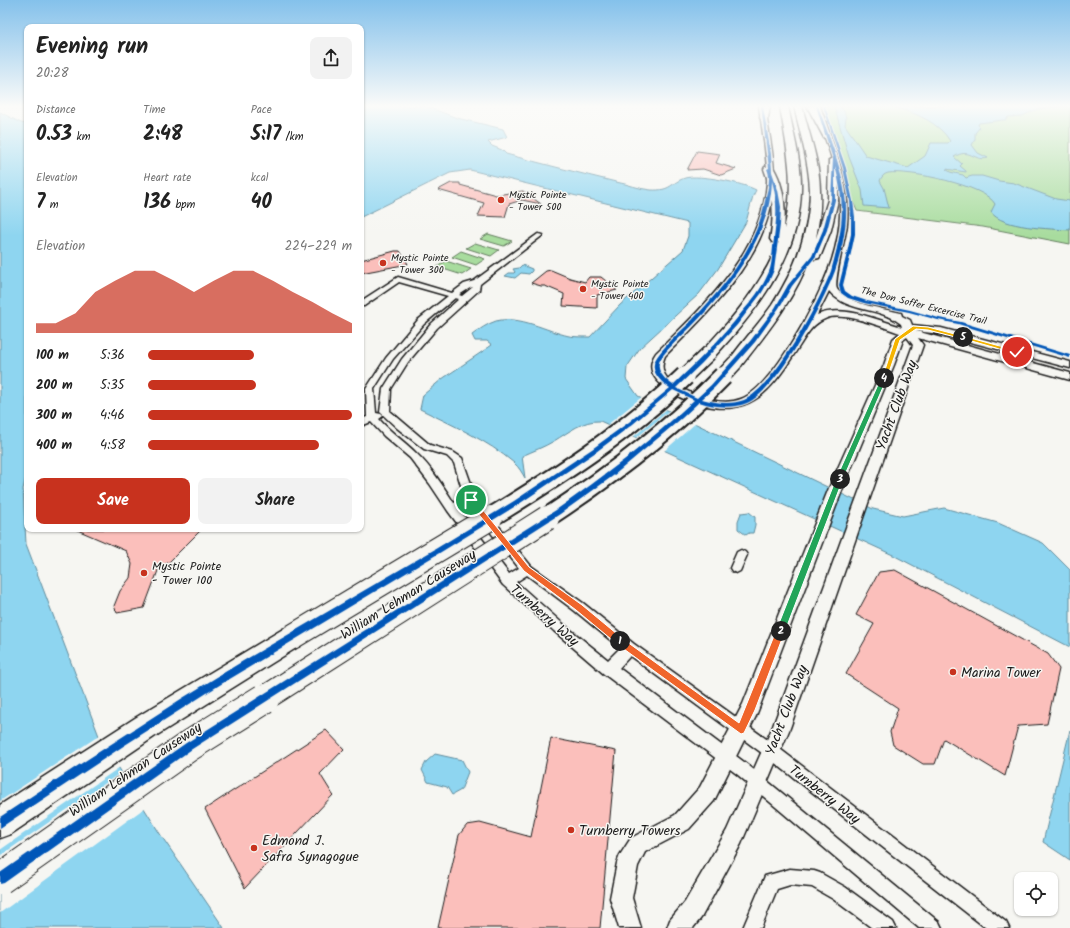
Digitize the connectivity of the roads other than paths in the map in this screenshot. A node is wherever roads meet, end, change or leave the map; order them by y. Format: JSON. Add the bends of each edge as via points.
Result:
{"nodes":[{"id":1,"x":767,"y":149,"type":"edge"},
{"id":2,"x":791,"y":149,"type":"edge"},
{"id":3,"x":808,"y":149,"type":"edge"},
{"id":4,"x":831,"y":149,"type":"edge"},
{"id":5,"x":834,"y":160,"type":"junction"},
{"id":6,"x":769,"y":168,"type":"junction"},
{"id":7,"x":540,"y":234,"type":"dead end"},
{"id":8,"x":771,"y":272,"type":"junction"},
{"id":9,"x":831,"y":276,"type":"junction"},
{"id":10,"x":477,"y":283,"type":"junction"},
{"id":11,"x":790,"y":286,"type":"junction"},
{"id":12,"x":454,"y":295,"type":"junction"},
{"id":13,"x":466,"y":298,"type":"junction"},
{"id":14,"x":364,"y":302,"type":"edge"},
{"id":15,"x":890,"y":313,"type":"junction"},
{"id":16,"x":805,"y":329,"type":"junction"},
{"id":17,"x":909,"y":332,"type":"junction"},
{"id":18,"x":1070,"y":362,"type":"edge"},
{"id":19,"x":1070,"y":365,"type":"edge"},
{"id":20,"x":1070,"y":377,"type":"edge"},
{"id":21,"x":385,"y":412,"type":"junction"},
{"id":22,"x":372,"y":418,"type":"junction"},
{"id":23,"x":364,"y":422,"type":"edge"},
{"id":24,"x":427,"y":447,"type":"junction"},
{"id":25,"x":413,"y":456,"type":"junction"},
{"id":26,"x":471,"y":500,"type":"junction"},
{"id":27,"x":452,"y":508,"type":"junction"},
{"id":28,"x":741,"y":555,"type":"dead end"},
{"id":29,"x":736,"y":568,"type":"dead end"},
{"id":30,"x":527,"y":569,"type":"junction"},
{"id":31,"x":507,"y":581,"type":"junction"},
{"id":32,"x":629,"y":648,"type":"junction"},
{"id":33,"x":609,"y":669,"type":"junction"},
{"id":34,"x":741,"y":730,"type":"junction"},
{"id":35,"x":771,"y":751,"type":"junction"},
{"id":36,"x":726,"y":757,"type":"junction"},
{"id":37,"x":757,"y":782,"type":"junction"},
{"id":38,"x":0,"y":823,"type":"edge"},
{"id":39,"x":0,"y":879,"type":"edge"},
{"id":40,"x":630,"y":928,"type":"edge"},
{"id":41,"x":678,"y":928,"type":"edge"},
{"id":42,"x":752,"y":928,"type":"edge"},
{"id":43,"x":887,"y":928,"type":"edge"},
{"id":44,"x":933,"y":928,"type":"edge"},
{"id":45,"x":1000,"y":928,"type":"edge"}],
"edges":[{"from":1,"to":6,"type":"street"},
{"from":2,"to":8,"type":"highway","name":"William Lehman Causeway","via":[[795,174],[795,203],[785,244]]},
{"from":3,"to":11,"type":"highway","name":"William Lehman Causeway","via":[[813,174],[813,219],[807,246]]},
{"from":4,"to":5,"type":"street"},
{"from":5,"to":9,"type":"street","via":[[842,187],[844,215],[840,244]]},
{"from":5,"to":11,"type":"highway","via":[[834,200],[825,230],[814,256]]},
{"from":6,"to":8,"type":"highway","via":[[780,208]]},
{"from":6,"to":16,"type":"street","via":[[770,185],[765,209],[747,252],[711,303],[660,355],[657,369],[662,380],[684,395],[718,404],[740,403],[754,396],[766,384]]},
{"from":7,"to":10,"type":"street"},
{"from":8,"to":38,"type":"highway","name":"William Lehman Causeway","bridge":true,"via":[[745,312],[709,352],[637,417],[578,461],[526,496],[165,714]]},
{"from":9,"to":15,"type":"street","via":[[831,288],[839,296]]},
{"from":9,"to":16,"type":"street"},
{"from":10,"to":12,"type":"street"},
{"from":10,"to":13,"type":"street","via":[[476,288]]},
{"from":11,"to":39,"type":"highway","name":"William Lehman Causeway","bridge":true,"via":[[772,316],[735,363],[668,428],[611,474],[503,548],[189,746]]},
{"from":12,"to":13,"type":"street"},
{"from":12,"to":14,"type":"street","via":[[398,279]]},
{"from":12,"to":22,"type":"street","via":[[421,322],[390,358],[370,389]]},
{"from":13,"to":21,"type":"street","via":[[434,326],[405,361],[387,389]]},
{"from":15,"to":17,"type":"street","via":[[908,325]]},
{"from":15,"to":18,"type":"street"},
{"from":16,"to":17,"type":"street","via":[[820,316],[833,314],[860,318]]},
{"from":17,"to":19,"type":"street","via":[[915,327],[928,328]]},
{"from":17,"to":20,"type":"street"},
{"from":17,"to":34,"type":"street","name":"Yacht Club Way","via":[[898,339],[890,365],[836,488]]},
{"from":17,"to":35,"type":"street","name":"Yacht Club Way","via":[[918,346]]},
{"from":21,"to":22,"type":"street"},
{"from":21,"to":24,"type":"street"},
{"from":22,"to":23,"type":"street"},
{"from":22,"to":25,"type":"street"},
{"from":24,"to":25,"type":"street"},
{"from":24,"to":26,"type":"street","via":[[450,454],[458,461]]},
{"from":25,"to":27,"type":"street"},
{"from":26,"to":27,"type":"street"},
{"from":26,"to":30,"type":"street"},
{"from":27,"to":31,"type":"street"},
{"from":28,"to":29,"type":"street"},
{"from":30,"to":31,"type":"street","name":"Turnberry Way"},
{"from":30,"to":32,"type":"street","name":"Turnberry Way"},
{"from":31,"to":33,"type":"street","name":"Turnberry Way"},
{"from":32,"to":33,"type":"street"},
{"from":32,"to":34,"type":"street","name":"Turnberry Way"},
{"from":33,"to":36,"type":"street","name":"Turnberry Way"},
{"from":34,"to":35,"type":"street","name":"Turnberry Way"},
{"from":34,"to":36,"type":"street","name":"Yacht Club Way"},
{"from":35,"to":37,"type":"street","name":"Yacht Club Way"},
{"from":35,"to":45,"type":"street","name":"Turnberry Way"},
{"from":36,"to":37,"type":"street","name":"Turnberry Way"},
{"from":36,"to":40,"type":"street","name":"Yacht Club Way","via":[[707,794],[682,822],[638,845],[628,863],[621,898]]},
{"from":37,"to":41,"type":"street","name":"Yacht Club Way","via":[[734,837],[693,910]]},
{"from":37,"to":44,"type":"street","name":"Turnberry Way"},
{"from":42,"to":43,"type":"street","via":[[771,882],[790,877],[814,879],[840,893]]}]}
